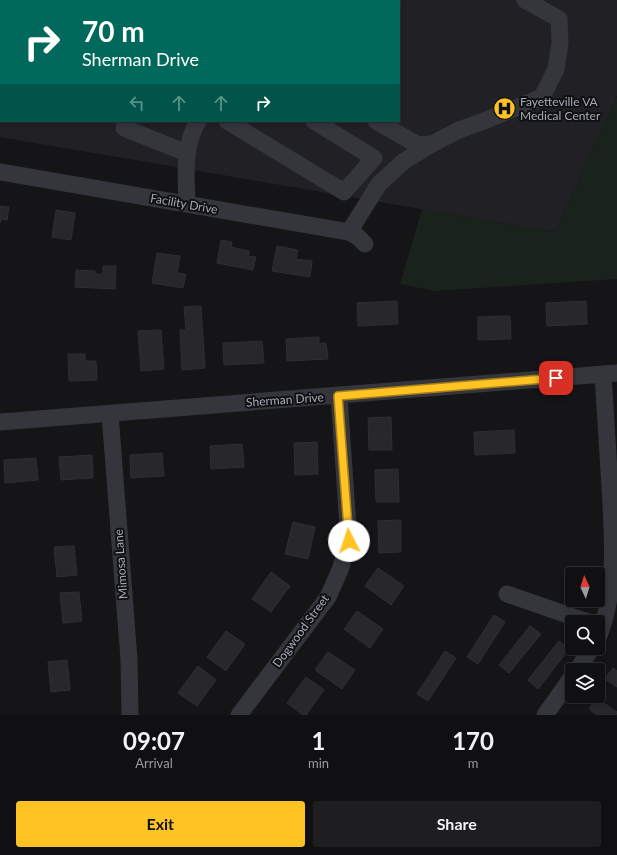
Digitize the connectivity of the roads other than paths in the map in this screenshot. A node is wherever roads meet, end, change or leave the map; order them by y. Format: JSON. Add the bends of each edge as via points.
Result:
{"nodes":[{"id":1,"x":525,"y":0,"type":"edge"},
{"id":2,"x":550,"y":0,"type":"edge"},
{"id":3,"x":559,"y":19,"type":"junction"},
{"id":4,"x":198,"y":122,"type":"edge"},
{"id":5,"x":229,"y":122,"type":"edge"},
{"id":6,"x":316,"y":122,"type":"edge"},
{"id":7,"x":378,"y":122,"type":"edge"},
{"id":8,"x":124,"y":128,"type":"dead end"},
{"id":9,"x":432,"y":144,"type":"junction"},
{"id":10,"x":187,"y":153,"type":"junction"},
{"id":11,"x":374,"y":158,"type":"junction"},
{"id":12,"x":393,"y":171,"type":"junction"},
{"id":13,"x":0,"y":172,"type":"edge"},
{"id":14,"x":187,"y":204,"type":"junction"},
{"id":15,"x":349,"y":232,"type":"junction"},
{"id":16,"x":365,"y":244,"type":"dead end"},
{"id":17,"x":610,"y":374,"type":"edge"},
{"id":18,"x":338,"y":396,"type":"junction"},
{"id":19,"x":110,"y":414,"type":"junction"},
{"id":20,"x":0,"y":422,"type":"edge"},
{"id":21,"x":506,"y":594,"type":"dead end"},
{"id":22,"x":602,"y":615,"type":"edge"},
{"id":23,"x":565,"y":616,"type":"edge"},
{"id":24,"x":565,"y":687,"type":"edge"},
{"id":25,"x":130,"y":715,"type":"edge"},
{"id":26,"x":239,"y":715,"type":"edge"},
{"id":27,"x":545,"y":715,"type":"edge"}],
"edges":[{"from":1,"to":3,"type":"street"},
{"from":2,"to":3,"type":"street"},
{"from":3,"to":9,"type":"street","via":[[560,42],[556,68],[542,97],[459,130]]},
{"from":4,"to":10,"type":"street"},
{"from":5,"to":11,"type":"street","via":[[344,192]]},
{"from":6,"to":11,"type":"street"},
{"from":7,"to":9,"type":"street","via":[[418,145]]},
{"from":8,"to":10,"type":"street"},
{"from":9,"to":12,"type":"street"},
{"from":10,"to":14,"type":"street"},
{"from":11,"to":12,"type":"street"},
{"from":12,"to":15,"type":"street","via":[[379,184]]},
{"from":13,"to":14,"type":"street","name":"Facility Drive"},
{"from":14,"to":15,"type":"street","name":"Facility Drive"},
{"from":15,"to":16,"type":"street","name":"Facility Drive"},
{"from":17,"to":18,"type":"street","name":"Sherman Drive"},
{"from":17,"to":22,"type":"street","via":[[613,590]]},
{"from":18,"to":19,"type":"street","name":"Sherman Drive"},
{"from":18,"to":26,"type":"street","name":"Dogwood Street","via":[[349,541],[340,570],[328,597]]},
{"from":19,"to":20,"type":"street","name":"Sherman Drive"},
{"from":19,"to":25,"type":"street","name":"Mimosa Lane","via":[[129,659]]},
{"from":21,"to":23,"type":"street"},
{"from":24,"to":27,"type":"street"}]}
